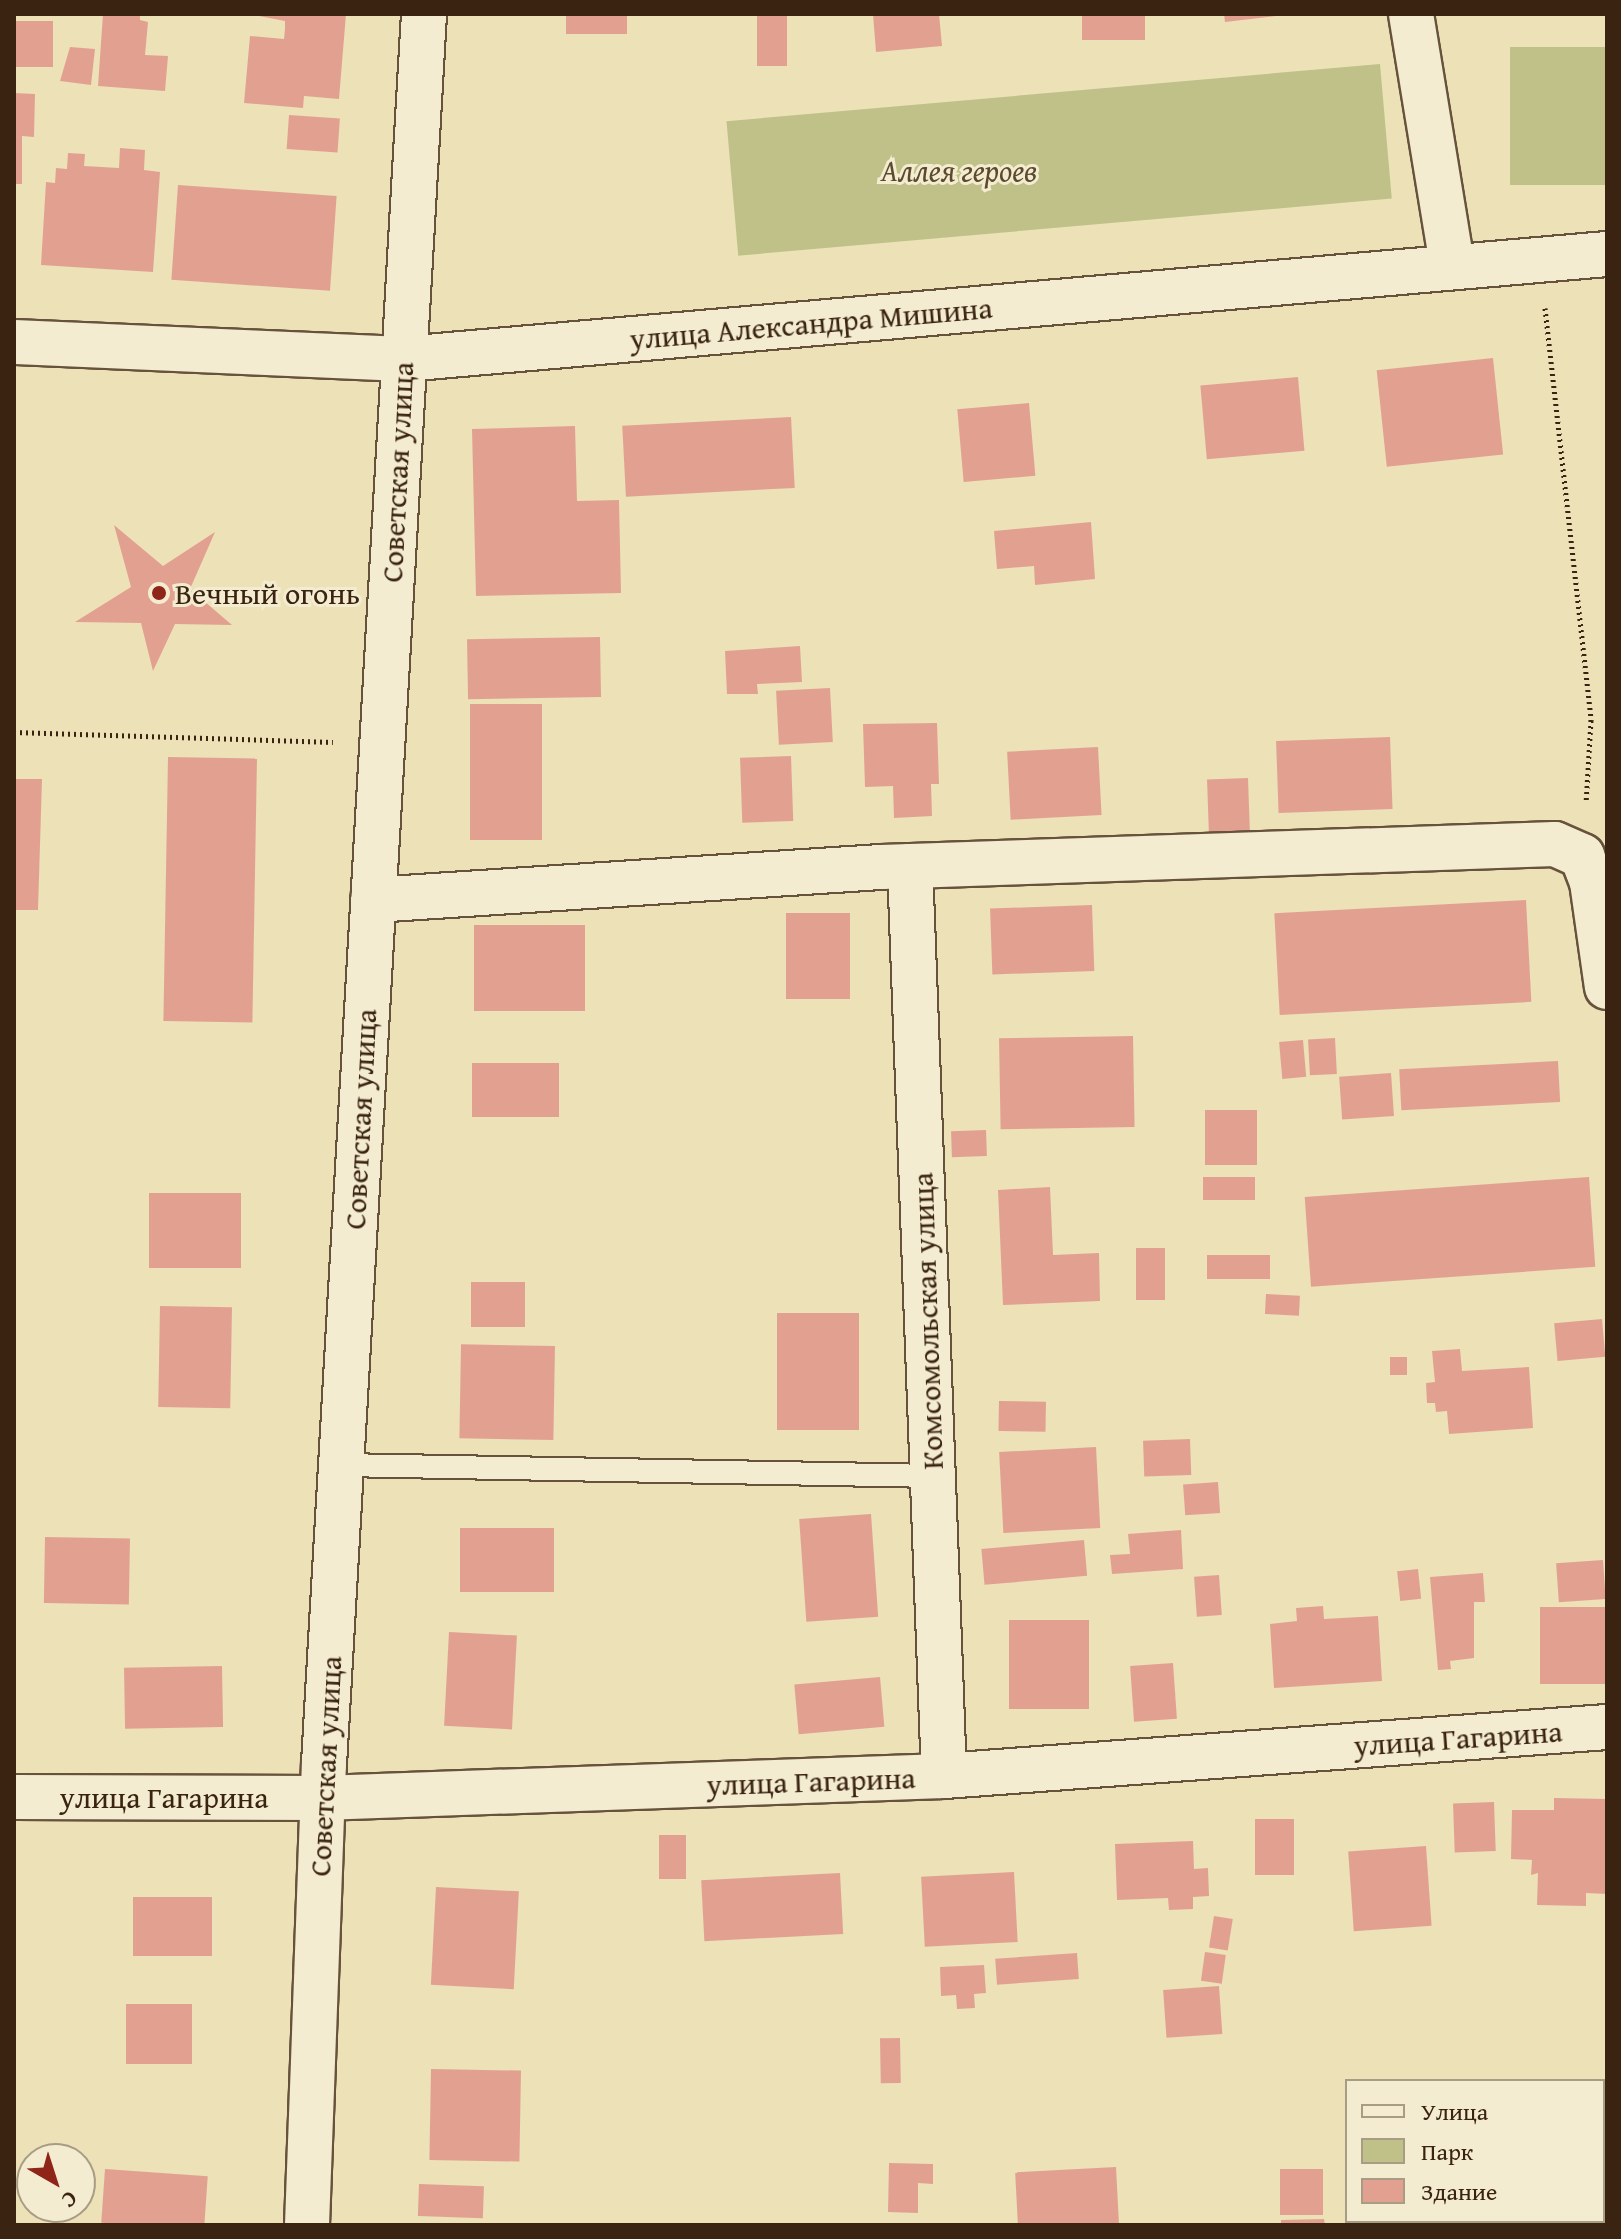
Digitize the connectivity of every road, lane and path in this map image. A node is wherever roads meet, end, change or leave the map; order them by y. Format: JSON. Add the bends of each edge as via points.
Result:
{"nodes":[{"id":1,"x":424,"y":14,"type":"edge"},
{"id":2,"x":1411,"y":14,"type":"edge"},
{"id":3,"x":1607,"y":254,"type":"edge"},
{"id":4,"x":1539,"y":260,"type":"junction"},
{"id":5,"x":1452,"y":265,"type":"junction"},
{"id":6,"x":14,"y":342,"type":"edge"},
{"id":7,"x":404,"y":359,"type":"junction"},
{"id":8,"x":14,"y":732,"type":"edge"},
{"id":9,"x":382,"y":744,"type":"junction"},
{"id":10,"x":1582,"y":856,"type":"junction"},
{"id":11,"x":910,"y":866,"type":"junction"},
{"id":12,"x":373,"y":900,"type":"junction"},
{"id":13,"x":1607,"y":987,"type":"edge"},
{"id":14,"x":341,"y":1465,"type":"junction"},
{"id":15,"x":933,"y":1476,"type":"junction"},
{"id":16,"x":1607,"y":1727,"type":"edge"},
{"id":17,"x":944,"y":1776,"type":"junction"},
{"id":18,"x":14,"y":1797,"type":"edge"},
{"id":19,"x":322,"y":1798,"type":"junction"},
{"id":20,"x":307,"y":2225,"type":"edge"}],
"edges":[{"from":1,"to":7,"type":"street","name":"Советская улица"},
{"from":2,"to":5,"type":"street"},
{"from":3,"to":4,"type":"street","name":"улица Александра Мишина"},
{"from":4,"to":5,"type":"street","name":"улица Александра Мишина"},
{"from":4,"to":10,"type":"path","via":[[1591,720]]},
{"from":5,"to":7,"type":"street","name":"улица Александра Мишина"},
{"from":6,"to":7,"type":"street","name":"улица Александра Мишина"},
{"from":7,"to":9,"type":"street","name":"Советская улица"},
{"from":8,"to":9,"type":"path"},
{"from":9,"to":12,"type":"street","name":"Советская улица"},
{"from":10,"to":11,"type":"street","via":[[1555,844]]},
{"from":10,"to":13,"type":"street","via":[[1592,882]]},
{"from":11,"to":12,"type":"street"},
{"from":11,"to":15,"type":"street","name":"Комсомольская улица"},
{"from":12,"to":14,"type":"street","name":"Советская улица"},
{"from":14,"to":15,"type":"lane"},
{"from":14,"to":19,"type":"street","name":"Советская улица"},
{"from":15,"to":17,"type":"street","name":"Комсомольская улица"},
{"from":16,"to":17,"type":"street","name":"улица Гагарина"},
{"from":17,"to":19,"type":"street","name":"улица Гагарина"},
{"from":18,"to":19,"type":"street","name":"улица Гагарина"},
{"from":19,"to":20,"type":"street","name":"Советская улица"}]}
